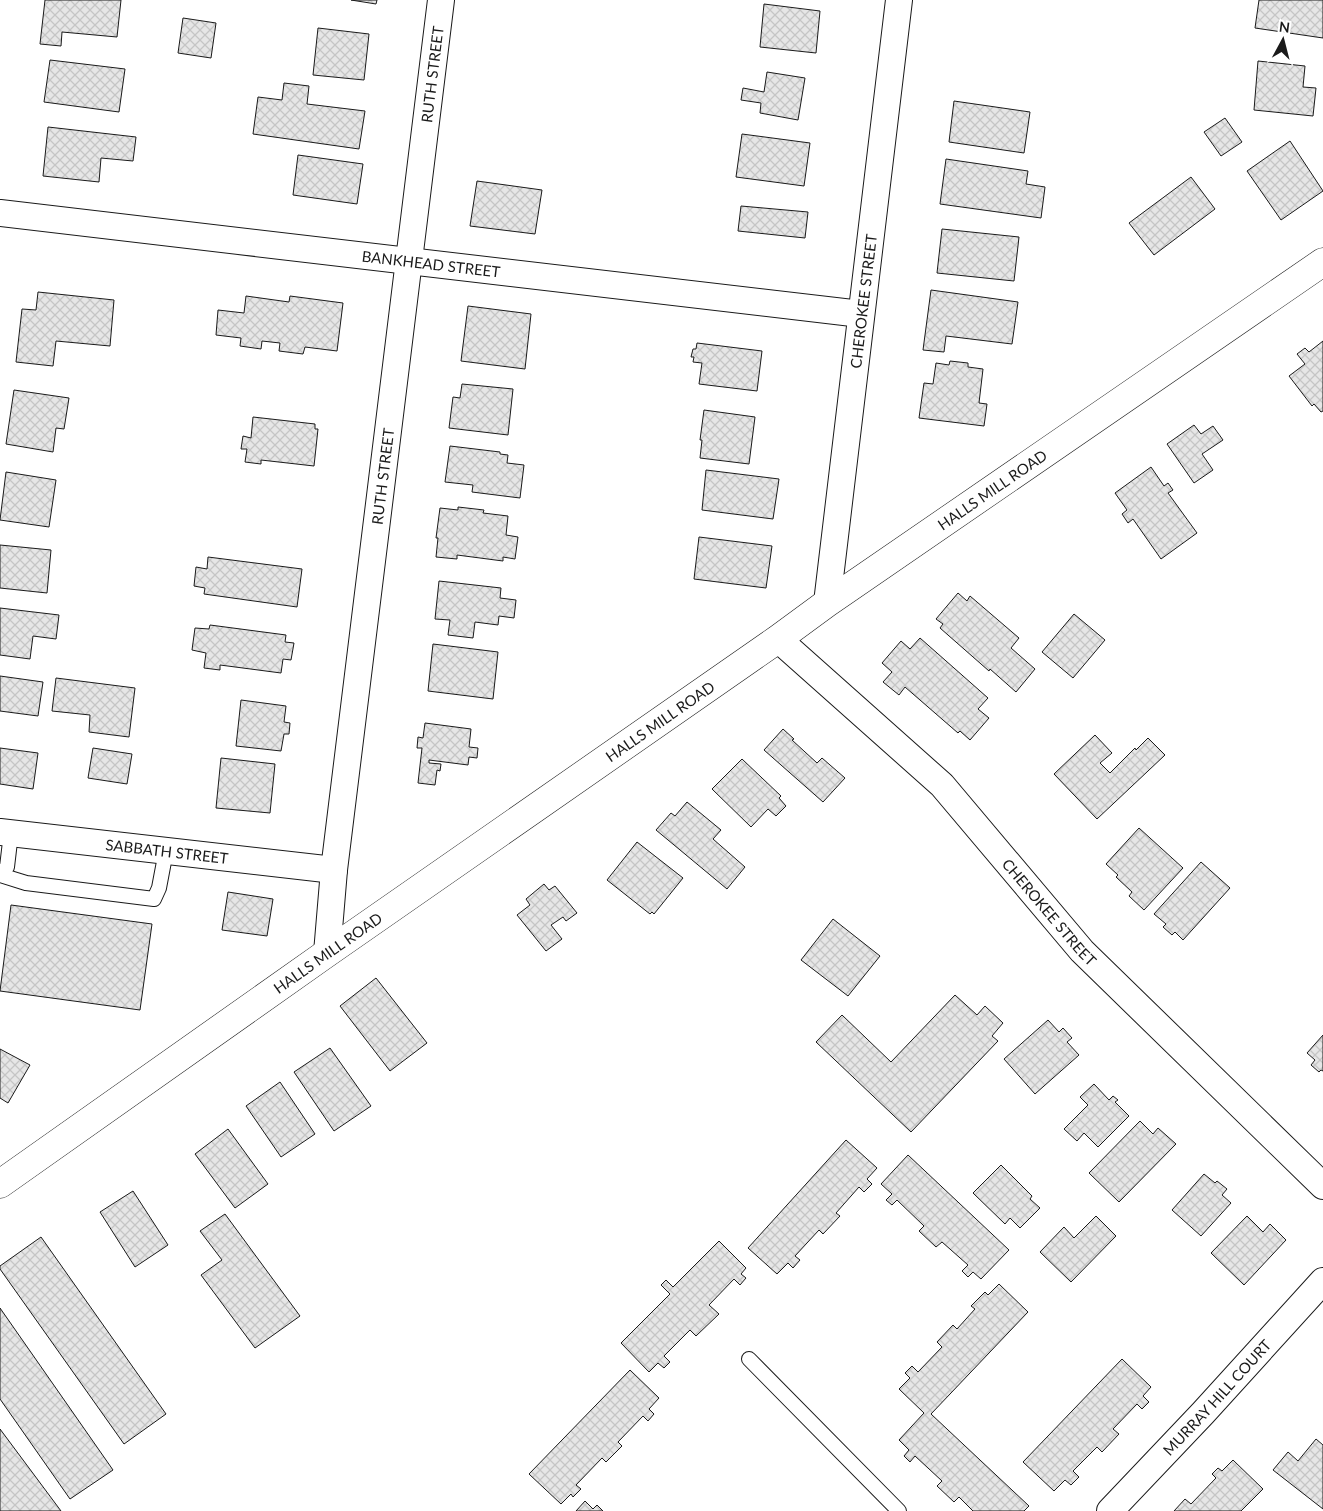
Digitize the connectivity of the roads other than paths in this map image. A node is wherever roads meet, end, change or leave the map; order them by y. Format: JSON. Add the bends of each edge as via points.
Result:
{"nodes":[{"id":1,"x":442,"y":0,"type":"edge"},
{"id":2,"x":899,"y":0,"type":"edge"},
{"id":3,"x":0,"y":213,"type":"edge"},
{"id":4,"x":409,"y":261,"type":"junction"},
{"id":5,"x":1323,"y":262,"type":"edge"},
{"id":6,"x":860,"y":314,"type":"junction"},
{"id":7,"x":827,"y":603,"type":"junction"},
{"id":8,"x":778,"y":639,"type":"junction"},
{"id":9,"x":6,"y":832,"type":"edge"},
{"id":10,"x":166,"y":851,"type":"junction"},
{"id":11,"x":334,"y":870,"type":"junction"},
{"id":12,"x":0,"y":875,"type":"edge"},
{"id":13,"x":326,"y":953,"type":"junction"},
{"id":14,"x":0,"y":1184,"type":"edge"},
{"id":15,"x":1323,"y":1186,"type":"edge"},
{"id":16,"x":1323,"y":1281,"type":"edge"},
{"id":17,"x":749,"y":1359,"type":"dead end"},
{"id":18,"x":899,"y":1511,"type":"edge"},
{"id":19,"x":1110,"y":1511,"type":"edge"}],
"edges":[{"from":1,"to":4,"type":"street","name":"RUTH STREET"},
{"from":2,"to":6,"type":"street","name":"CHEROKEE STREET"},
{"from":3,"to":4,"type":"street","name":"BANKHEAD STREET"},
{"from":4,"to":6,"type":"street","name":"BANKHEAD STREET"},
{"from":4,"to":11,"type":"street","name":"RUTH STREET"},
{"from":5,"to":7,"type":"street","name":"HALLS MILL ROAD"},
{"from":6,"to":7,"type":"street","name":"CHEROKEE STREET"},
{"from":7,"to":8,"type":"street","name":"HALLS MILL ROAD"},
{"from":8,"to":13,"type":"street","name":"HALLS MILL ROAD"},
{"from":8,"to":15,"type":"street","name":"CHEROKEE STREET","via":[[942,785],[1082,951]]},
{"from":9,"to":10,"type":"street","name":"SABBATH STREET"},
{"from":9,"to":12,"type":"lane","via":[[7,867]]},
{"from":10,"to":11,"type":"street","name":"SABBATH STREET"},
{"from":10,"to":12,"type":"lane","via":[[154,899],[26,883]]},
{"from":11,"to":13,"type":"street","name":"RUTH STREET"},
{"from":13,"to":14,"type":"street","name":"HALLS MILL ROAD"},
{"from":16,"to":19,"type":"street","name":"MURRAY HILL COURT"},
{"from":17,"to":18,"type":"lane"}]}
